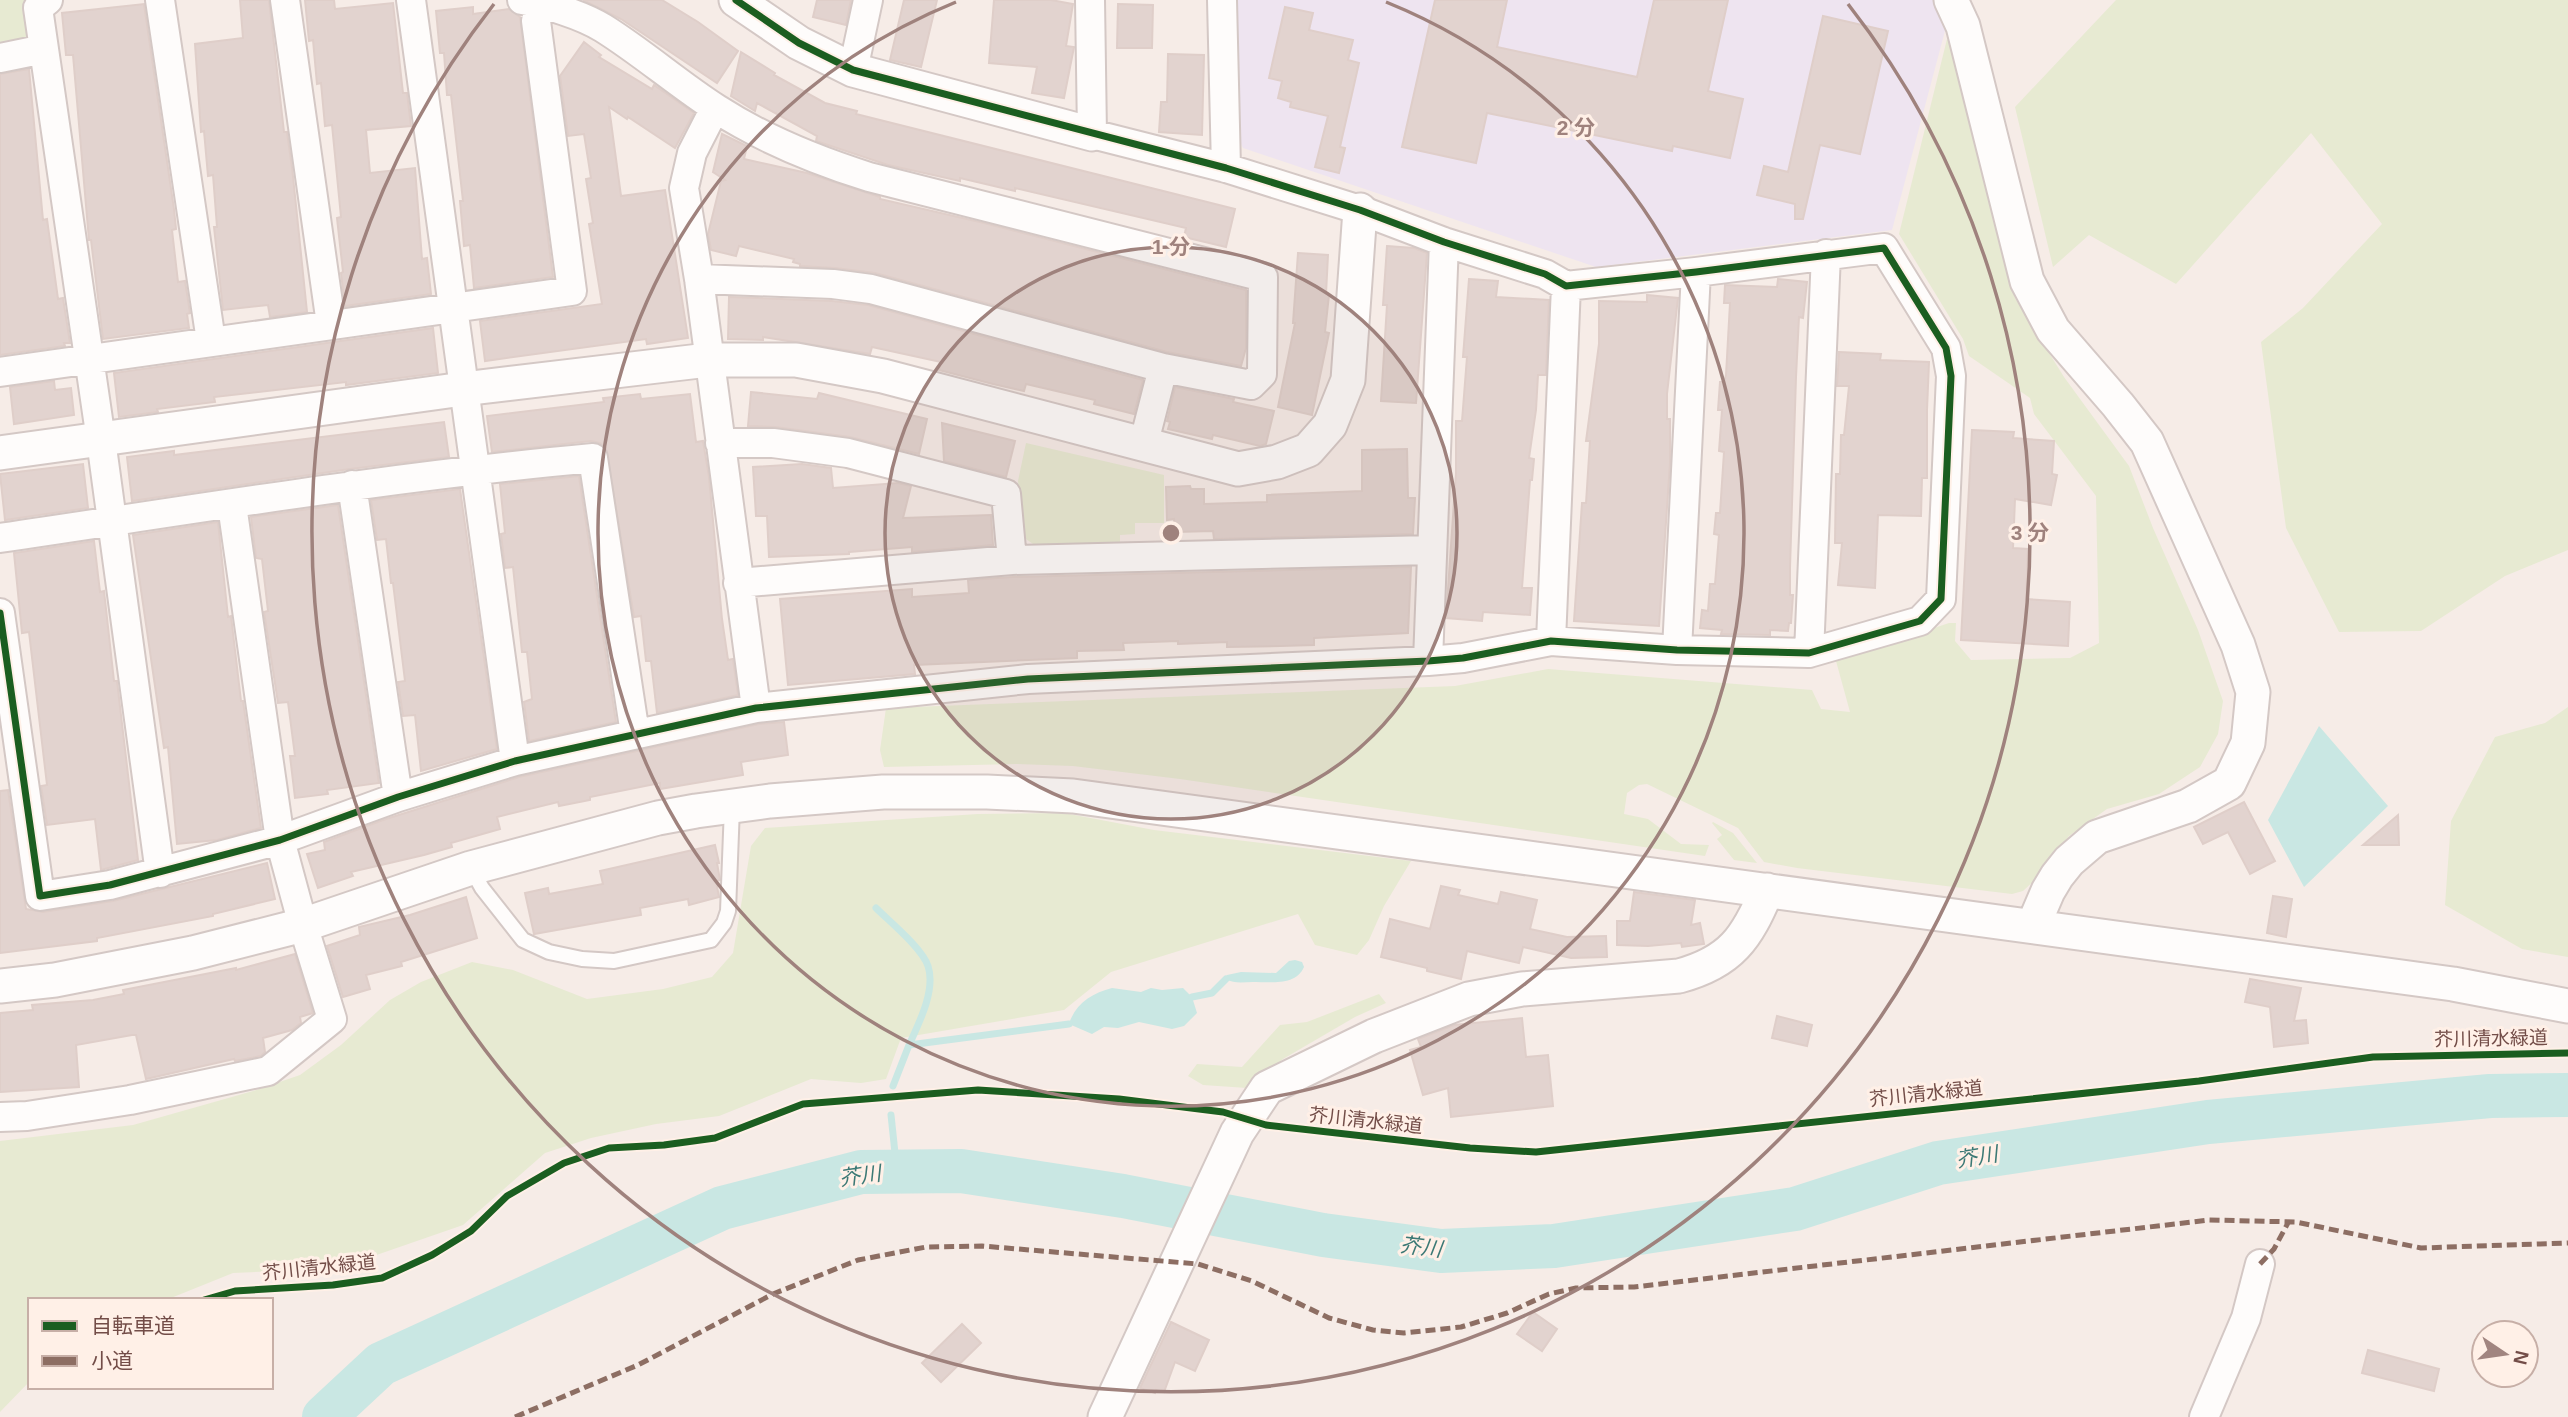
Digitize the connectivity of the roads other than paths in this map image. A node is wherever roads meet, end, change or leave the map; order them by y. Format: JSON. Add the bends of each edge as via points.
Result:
{"nodes":[{"id":1,"x":48,"y":0,"type":"edge"},
{"id":2,"x":160,"y":0,"type":"edge"},
{"id":3,"x":285,"y":0,"type":"edge"},
{"id":4,"x":411,"y":0,"type":"edge"},
{"id":5,"x":868,"y":0,"type":"edge"},
{"id":6,"x":1090,"y":0,"type":"edge"},
{"id":7,"x":1222,"y":0,"type":"edge"},
{"id":8,"x":1951,"y":0,"type":"edge"},
{"id":9,"x":738,"y":1,"type":"edge"},
{"id":10,"x":531,"y":2,"type":"edge"},
{"id":11,"x":44,"y":50,"type":"junction"},
{"id":12,"x":0,"y":58,"type":"edge"},
{"id":13,"x":853,"y":70,"type":"junction"},
{"id":14,"x":715,"y":108,"type":"junction"},
{"id":15,"x":1093,"y":134,"type":"junction"},
{"id":16,"x":1226,"y":167,"type":"junction"},
{"id":17,"x":1360,"y":210,"type":"junction"},
{"id":18,"x":1444,"y":242,"type":"junction"},
{"id":19,"x":1826,"y":254,"type":"junction"},
{"id":20,"x":1696,"y":272,"type":"junction"},
{"id":21,"x":699,"y":279,"type":"junction"},
{"id":22,"x":1566,"y":286,"type":"junction"},
{"id":23,"x":452,"y":309,"type":"junction"},
{"id":24,"x":331,"y":324,"type":"junction"},
{"id":25,"x":211,"y":341,"type":"junction"},
{"id":26,"x":88,"y":359,"type":"junction"},
{"id":27,"x":708,"y":360,"type":"junction"},
{"id":28,"x":1163,"y":368,"type":"junction"},
{"id":29,"x":0,"y":372,"type":"edge"},
{"id":30,"x":464,"y":389,"type":"junction"},
{"id":31,"x":101,"y":440,"type":"junction"},
{"id":32,"x":720,"y":443,"type":"junction"},
{"id":33,"x":1143,"y":446,"type":"junction"},
{"id":34,"x":0,"y":453,"type":"edge"},
{"id":35,"x":476,"y":468,"type":"junction"},
{"id":36,"x":352,"y":485,"type":"junction"},
{"id":37,"x":232,"y":505,"type":"junction"},
{"id":38,"x":112,"y":522,"type":"junction"},
{"id":39,"x":0,"y":538,"type":"edge"},
{"id":40,"x":1433,"y":550,"type":"junction"},
{"id":41,"x":1012,"y":560,"type":"junction"},
{"id":42,"x":738,"y":583,"type":"junction"},
{"id":43,"x":0,"y":612,"type":"edge"},
{"id":44,"x":1550,"y":641,"type":"junction"},
{"id":45,"x":1677,"y":650,"type":"junction"},
{"id":46,"x":1810,"y":653,"type":"junction"},
{"id":47,"x":1428,"y":661,"type":"junction"},
{"id":48,"x":756,"y":708,"type":"junction"},
{"id":49,"x":635,"y":734,"type":"junction"},
{"id":50,"x":515,"y":761,"type":"junction"},
{"id":51,"x":398,"y":797,"type":"junction"},
{"id":52,"x":732,"y":806,"type":"junction"},
{"id":53,"x":280,"y":840,"type":"junction"},
{"id":54,"x":471,"y":868,"type":"junction"},
{"id":55,"x":159,"y":873,"type":"junction"},
{"id":56,"x":1768,"y":890,"type":"junction"},
{"id":57,"x":303,"y":925,"type":"junction"},
{"id":58,"x":2033,"y":926,"type":"junction"},
{"id":59,"x":0,"y":986,"type":"edge"},
{"id":60,"x":2568,"y":1006,"type":"edge"},
{"id":61,"x":0,"y":1118,"type":"edge"},
{"id":62,"x":2260,"y":1265,"type":"dead end"},
{"id":63,"x":1104,"y":1416,"type":"edge"},
{"id":64,"x":2204,"y":1417,"type":"edge"}],
"edges":[{"from":1,"to":11,"type":"street","via":[[38,8]]},
{"from":2,"to":25,"type":"street"},
{"from":3,"to":24,"type":"street"},
{"from":4,"to":23,"type":"street"},
{"from":5,"to":13,"type":"street"},
{"from":6,"to":15,"type":"street"},
{"from":7,"to":16,"type":"street"},
{"from":8,"to":58,"type":"street","via":[[1963,26],[2027,281],[2053,330],[2147,442],[2238,645],[2252,692],[2248,743],[2229,783],[2188,806],[2097,837],[2057,876]]},
{"from":9,"to":13,"type":"street","via":[[799,43]]},
{"from":10,"to":14,"type":"street","via":[[601,27]]},
{"from":10,"to":23,"type":"street","via":[[572,291]]},
{"from":11,"to":12,"type":"street"},
{"from":11,"to":26,"type":"street"},
{"from":13,"to":15,"type":"street"},
{"from":14,"to":21,"type":"street","via":[[692,153],[684,188]]},
{"from":14,"to":28,"type":"street","via":[[765,138],[869,177],[1263,277],[1262,374],[1251,385]]},
{"from":15,"to":16,"type":"street"},
{"from":16,"to":17,"type":"street"},
{"from":17,"to":18,"type":"street"},
{"from":17,"to":33,"type":"street","via":[[1348,380],[1330,425],[1308,450],[1238,469]]},
{"from":18,"to":22,"type":"street","via":[[1545,274]]},
{"from":18,"to":40,"type":"street"},
{"from":19,"to":20,"type":"street"},
{"from":19,"to":46,"type":"street"},
{"from":19,"to":46,"type":"street","via":[[1884,248],[1946,348],[1951,376],[1941,599],[1920,621]]},
{"from":20,"to":22,"type":"street"},
{"from":20,"to":45,"type":"street"},
{"from":21,"to":27,"type":"street"},
{"from":21,"to":28,"type":"street","via":[[871,289]]},
{"from":22,"to":44,"type":"street"},
{"from":23,"to":24,"type":"street"},
{"from":23,"to":30,"type":"street"},
{"from":24,"to":25,"type":"street"},
{"from":25,"to":26,"type":"street"},
{"from":26,"to":29,"type":"street"},
{"from":26,"to":31,"type":"street"},
{"from":27,"to":30,"type":"street"},
{"from":27,"to":32,"type":"street"},
{"from":27,"to":33,"type":"street","via":[[796,360],[883,376]]},
{"from":28,"to":33,"type":"street"},
{"from":30,"to":31,"type":"street"},
{"from":30,"to":35,"type":"street"},
{"from":31,"to":34,"type":"street"},
{"from":31,"to":38,"type":"street"},
{"from":32,"to":41,"type":"street","via":[[773,443],[848,453],[1006,494]]},
{"from":32,"to":42,"type":"street"},
{"from":35,"to":36,"type":"street"},
{"from":35,"to":49,"type":"street","via":[[593,457]]},
{"from":35,"to":50,"type":"street"},
{"from":36,"to":37,"type":"street"},
{"from":36,"to":51,"type":"street"},
{"from":37,"to":38,"type":"street"},
{"from":37,"to":53,"type":"street"},
{"from":38,"to":39,"type":"street"},
{"from":38,"to":55,"type":"street"},
{"from":40,"to":41,"type":"street"},
{"from":40,"to":47,"type":"street"},
{"from":41,"to":42,"type":"street"},
{"from":42,"to":48,"type":"street"},
{"from":43,"to":55,"type":"street","via":[[40,896]]},
{"from":44,"to":45,"type":"street"},
{"from":44,"to":47,"type":"street"},
{"from":45,"to":46,"type":"street"},
{"from":47,"to":48,"type":"street","via":[[1028,679]]},
{"from":48,"to":49,"type":"street"},
{"from":49,"to":50,"type":"street"},
{"from":50,"to":51,"type":"street"},
{"from":51,"to":53,"type":"street"},
{"from":52,"to":54,"type":"street","via":[[658,818]]},
{"from":52,"to":54,"type":"lane","via":[[728,911],[711,940],[614,961],[549,952],[523,940]]},
{"from":52,"to":56,"type":"street","via":[[883,792],[1073,796]]},
{"from":53,"to":55,"type":"street"},
{"from":53,"to":57,"type":"street"},
{"from":54,"to":57,"type":"street"},
{"from":56,"to":58,"type":"street"},
{"from":56,"to":63,"type":"street","via":[[1739,942],[1721,960],[1700,970],[1469,999],[1374,1036],[1267,1088],[1237,1133]]},
{"from":57,"to":59,"type":"street","via":[[193,953]]},
{"from":57,"to":61,"type":"street","via":[[332,1018],[268,1071],[130,1100]]},
{"from":58,"to":60,"type":"street","via":[[2454,984]]},
{"from":62,"to":64,"type":"street","via":[[2246,1318]]}]}
